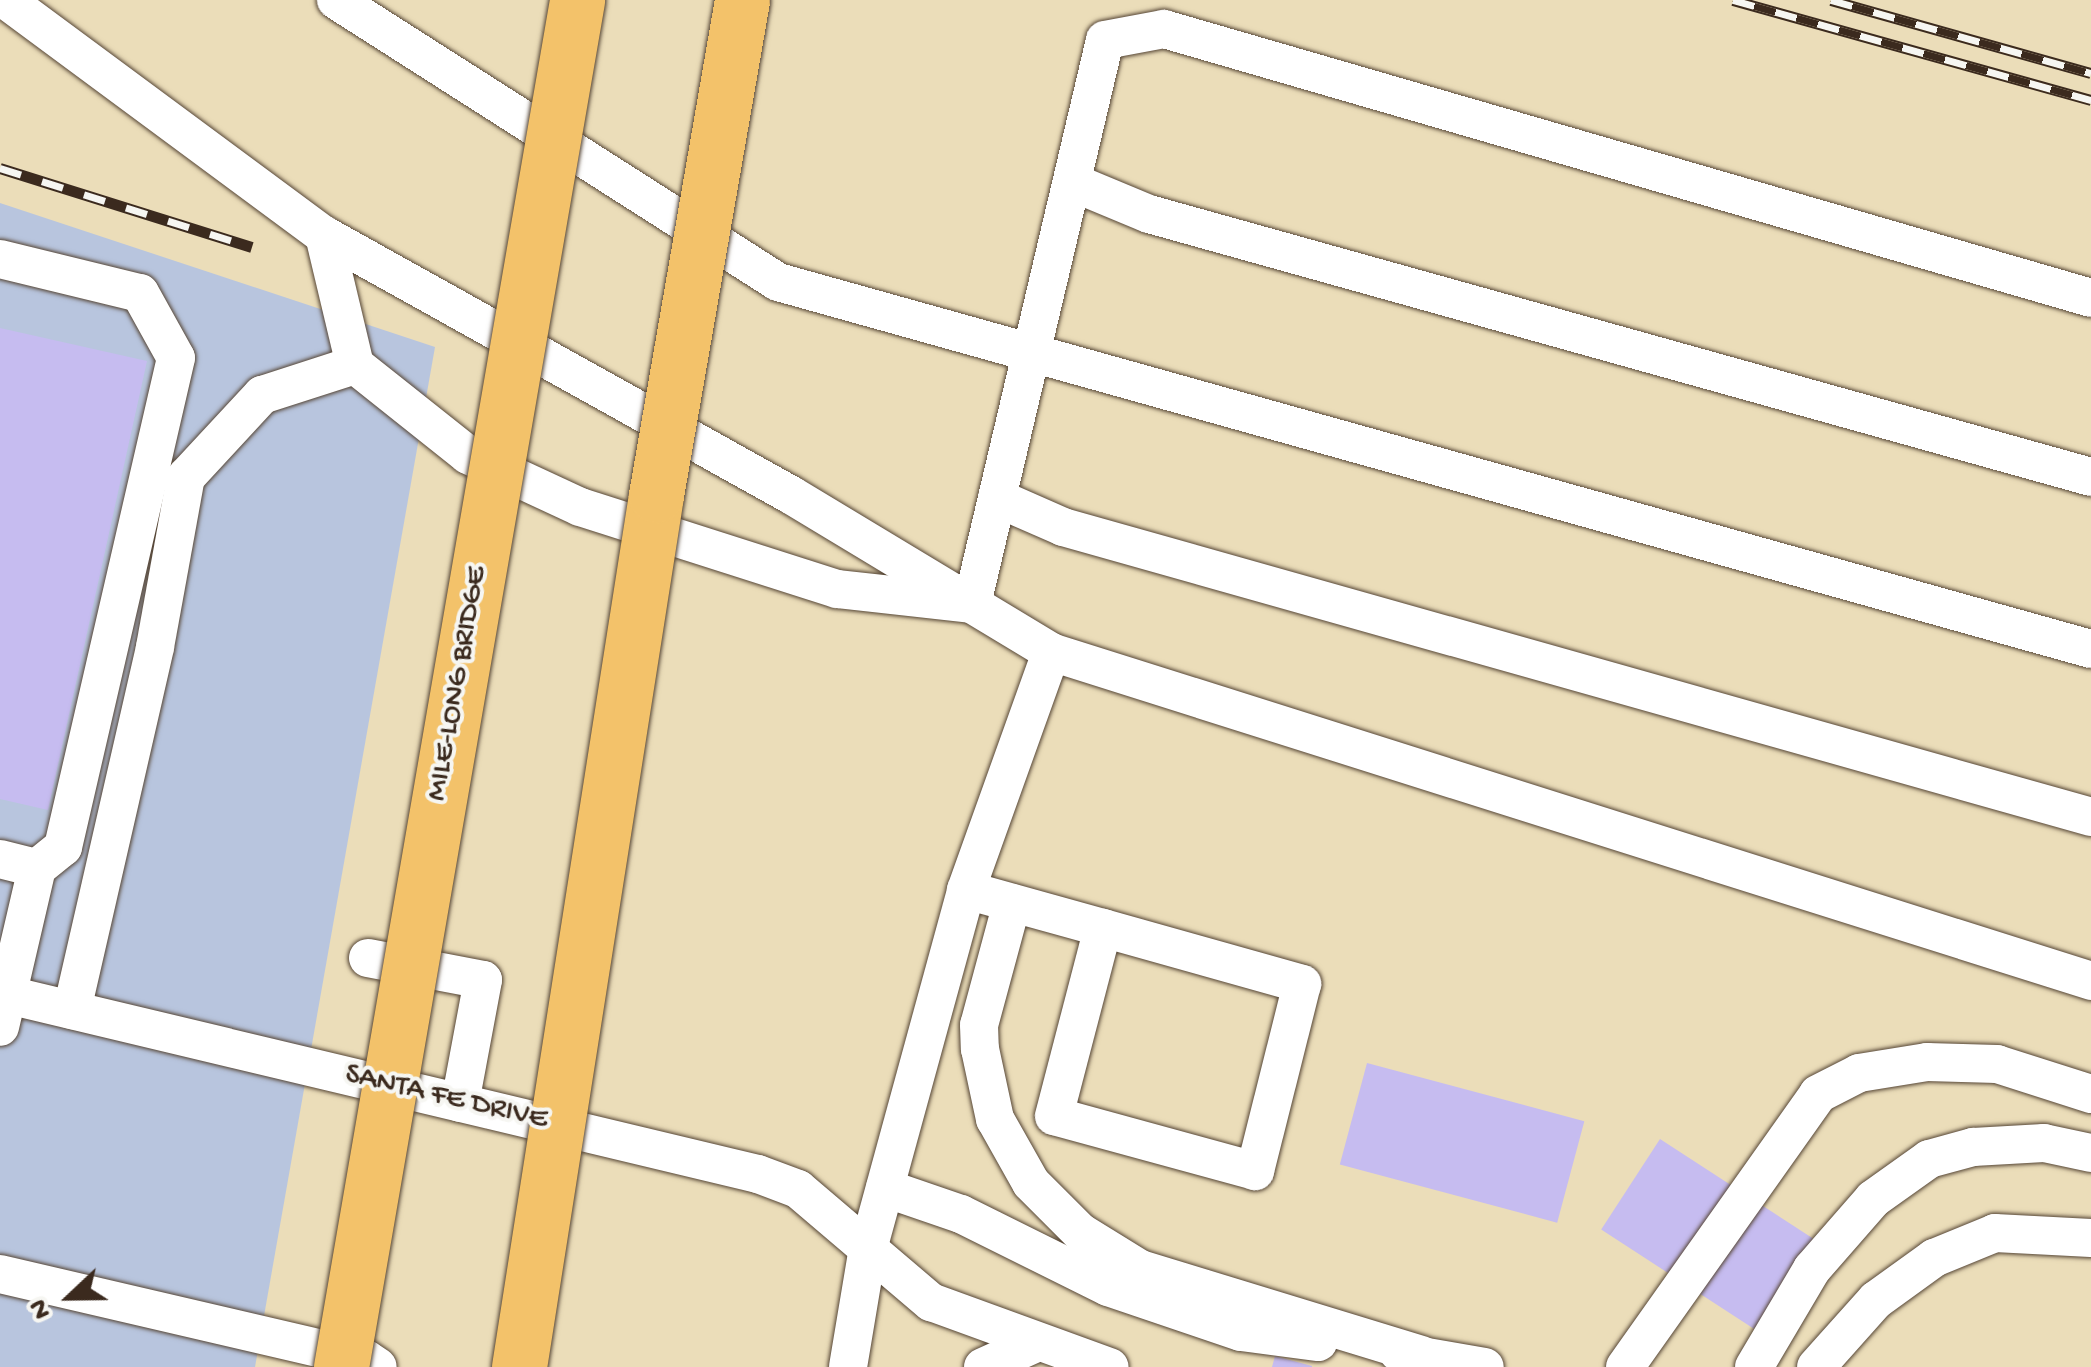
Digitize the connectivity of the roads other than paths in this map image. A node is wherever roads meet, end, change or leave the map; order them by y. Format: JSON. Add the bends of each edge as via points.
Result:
{"nodes":[{"id":1,"x":6,"y":0,"type":"edge"},
{"id":2,"x":336,"y":0,"type":"edge"},
{"id":3,"x":577,"y":0,"type":"edge"},
{"id":4,"x":742,"y":0,"type":"edge"},
{"id":5,"x":1072,"y":182,"type":"junction"},
{"id":6,"x":324,"y":235,"type":"junction"},
{"id":7,"x":0,"y":259,"type":"edge"},
{"id":8,"x":2091,"y":298,"type":"edge"},
{"id":9,"x":1031,"y":354,"type":"junction"},
{"id":10,"x":355,"y":364,"type":"junction"},
{"id":11,"x":2091,"y":476,"type":"edge"},
{"id":12,"x":997,"y":498,"type":"junction"},
{"id":13,"x":972,"y":604,"type":"junction"},
{"id":14,"x":2091,"y":649,"type":"edge"},
{"id":15,"x":1051,"y":652,"type":"junction"},
{"id":16,"x":2091,"y":817,"type":"edge"},
{"id":17,"x":0,"y":859,"type":"edge"},
{"id":18,"x":37,"y":868,"type":"junction"},
{"id":19,"x":966,"y":890,"type":"junction"},
{"id":20,"x":1012,"y":903,"type":"junction"},
{"id":21,"x":1103,"y":928,"type":"junction"},
{"id":22,"x":368,"y":958,"type":"dead end"},
{"id":23,"x":2091,"y":980,"type":"edge"},
{"id":24,"x":2,"y":1005,"type":"edge"},
{"id":25,"x":72,"y":1010,"type":"junction"},
{"id":26,"x":2091,"y":1094,"type":"edge"},
{"id":27,"x":460,"y":1102,"type":"junction"},
{"id":28,"x":2091,"y":1153,"type":"edge"},
{"id":29,"x":885,"y":1188,"type":"junction"},
{"id":30,"x":2091,"y":1238,"type":"edge"},
{"id":31,"x":868,"y":1253,"type":"junction"},
{"id":32,"x":0,"y":1274,"type":"edge"},
{"id":33,"x":1034,"y":1344,"type":"junction"},
{"id":34,"x":1422,"y":1355,"type":"junction"},
{"id":35,"x":341,"y":1367,"type":"edge"},
{"id":36,"x":378,"y":1367,"type":"edge"},
{"id":37,"x":520,"y":1367,"type":"edge"},
{"id":38,"x":848,"y":1367,"type":"edge"},
{"id":39,"x":983,"y":1367,"type":"edge"},
{"id":40,"x":1110,"y":1367,"type":"edge"},
{"id":41,"x":1485,"y":1367,"type":"edge"},
{"id":42,"x":1625,"y":1367,"type":"edge"},
{"id":43,"x":1754,"y":1367,"type":"edge"},
{"id":44,"x":1816,"y":1367,"type":"edge"}],
"edges":[{"from":1,"to":6,"type":"street"},
{"from":2,"to":9,"type":"street","via":[[778,282]]},
{"from":3,"to":35,"type":"highway","name":"MILE-LONG BRIDGE","bridge":true},
{"from":4,"to":37,"type":"highway","bridge":true,"via":[[656,495]]},
{"from":5,"to":8,"type":"street","via":[[1105,40],[1164,29]]},
{"from":5,"to":9,"type":"street"},
{"from":5,"to":11,"type":"street","via":[[1149,214]]},
{"from":6,"to":10,"type":"street"},
{"from":6,"to":13,"type":"street","via":[[791,495]]},
{"from":7,"to":18,"type":"street","via":[[140,293],[176,358],[64,847]]},
{"from":9,"to":12,"type":"street"},
{"from":9,"to":14,"type":"street"},
{"from":10,"to":13,"type":"street","via":[[468,456],[580,506],[837,589]]},
{"from":10,"to":25,"type":"street","via":[[262,395],[186,477],[155,647]]},
{"from":12,"to":13,"type":"street"},
{"from":12,"to":16,"type":"street","via":[[1063,527]]},
{"from":13,"to":15,"type":"street"},
{"from":15,"to":19,"type":"street"},
{"from":15,"to":23,"type":"street"},
{"from":17,"to":18,"type":"street"},
{"from":18,"to":24,"type":"street"},
{"from":19,"to":20,"type":"street"},
{"from":19,"to":29,"type":"street"},
{"from":20,"to":21,"type":"street"},
{"from":20,"to":34,"type":"street","via":[[979,1025],[980,1049],[995,1119],[1031,1183],[1080,1232],[1140,1269]]},
{"from":21,"to":21,"type":"street","via":[[1302,984],[1255,1172],[1054,1116]]},
{"from":22,"to":27,"type":"street","via":[[483,980]]},
{"from":24,"to":25,"type":"street","name":"SANTA FE DRIVE"},
{"from":25,"to":27,"type":"street","name":"SANTA FE DRIVE"},
{"from":26,"to":42,"type":"street","via":[[1997,1064],[1927,1062],[1859,1073],[1818,1094]]},
{"from":27,"to":31,"type":"street","name":"SANTA FE DRIVE","via":[[758,1174],[798,1189]]},
{"from":28,"to":43,"type":"street","via":[[2044,1143],[1929,1159],[1873,1199],[1812,1269]]},
{"from":29,"to":31,"type":"street"},
{"from":29,"to":34,"type":"street","via":[[961,1214],[1108,1287],[1242,1332]]},
{"from":30,"to":44,"type":"street","via":[[1996,1234],[1934,1258],[1876,1300]]},
{"from":31,"to":33,"type":"street","name":"SANTA FE DRIVE","via":[[931,1302]]},
{"from":31,"to":38,"type":"street"},
{"from":32,"to":36,"type":"street","via":[[366,1358]]},
{"from":33,"to":39,"type":"street"},
{"from":33,"to":40,"type":"street","name":"SANTA FE DRIVE"},
{"from":34,"to":41,"type":"street"}]}
